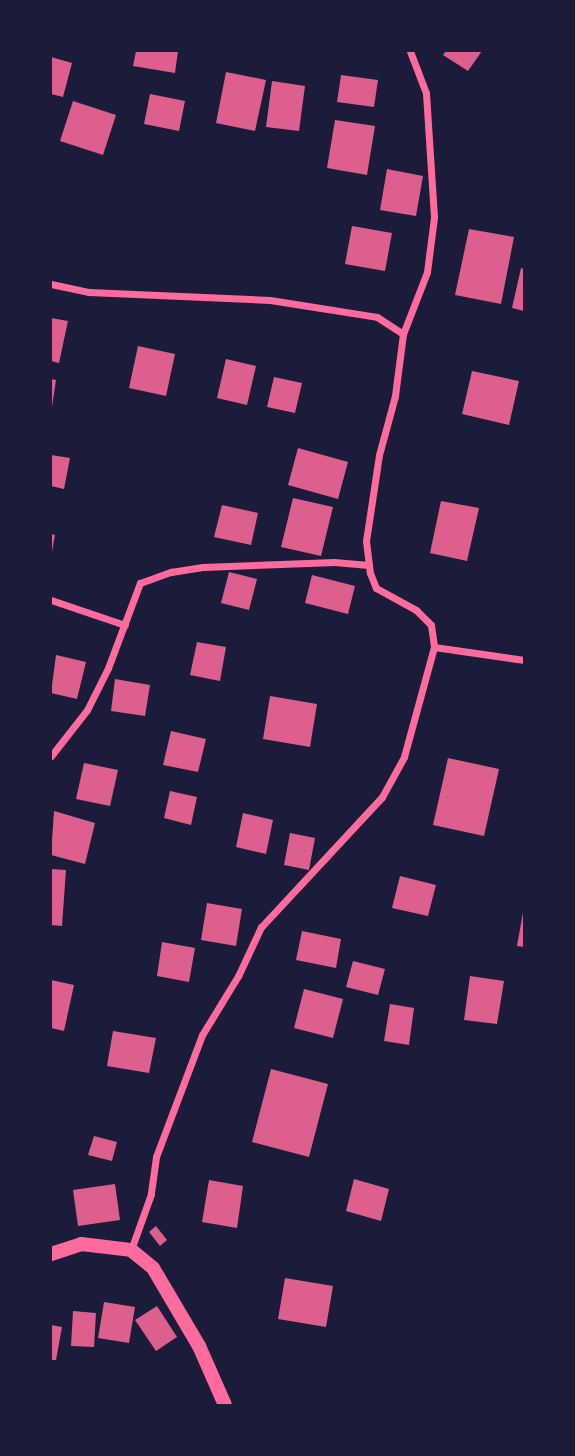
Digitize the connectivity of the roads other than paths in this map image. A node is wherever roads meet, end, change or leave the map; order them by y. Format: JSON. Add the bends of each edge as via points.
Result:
{"nodes":[{"id":1,"x":410,"y":51,"type":"edge"},
{"id":2,"x":51,"y":284,"type":"edge"},
{"id":3,"x":403,"y":334,"type":"junction"},
{"id":4,"x":369,"y":565,"type":"junction"},
{"id":5,"x":51,"y":600,"type":"edge"},
{"id":6,"x":125,"y":625,"type":"junction"},
{"id":7,"x":433,"y":647,"type":"junction"},
{"id":8,"x":524,"y":660,"type":"edge"},
{"id":9,"x":51,"y":756,"type":"edge"},
{"id":10,"x":131,"y":1250,"type":"junction"},
{"id":11,"x":51,"y":1254,"type":"edge"},
{"id":12,"x":225,"y":1405,"type":"edge"}],
"edges":[{"from":1,"to":3,"type":"street","via":[[426,93],[434,217],[427,272]]},
{"from":2,"to":3,"type":"street","via":[[89,292],[270,300],[377,317]]},
{"from":3,"to":4,"type":"street","via":[[366,541]]},
{"from":4,"to":6,"type":"street","via":[[289,563],[171,572],[140,583]]},
{"from":4,"to":7,"type":"street","via":[[376,588],[416,610],[431,625]]},
{"from":5,"to":6,"type":"street"},
{"from":6,"to":9,"type":"street","via":[[87,710]]},
{"from":7,"to":8,"type":"street"},
{"from":7,"to":10,"type":"street","via":[[404,757],[382,797],[261,927],[202,1035],[156,1157],[151,1194]]},
{"from":10,"to":11,"type":"main road","via":[[81,1244]]},
{"from":10,"to":12,"type":"main road","via":[[152,1268],[200,1346]]}]}
